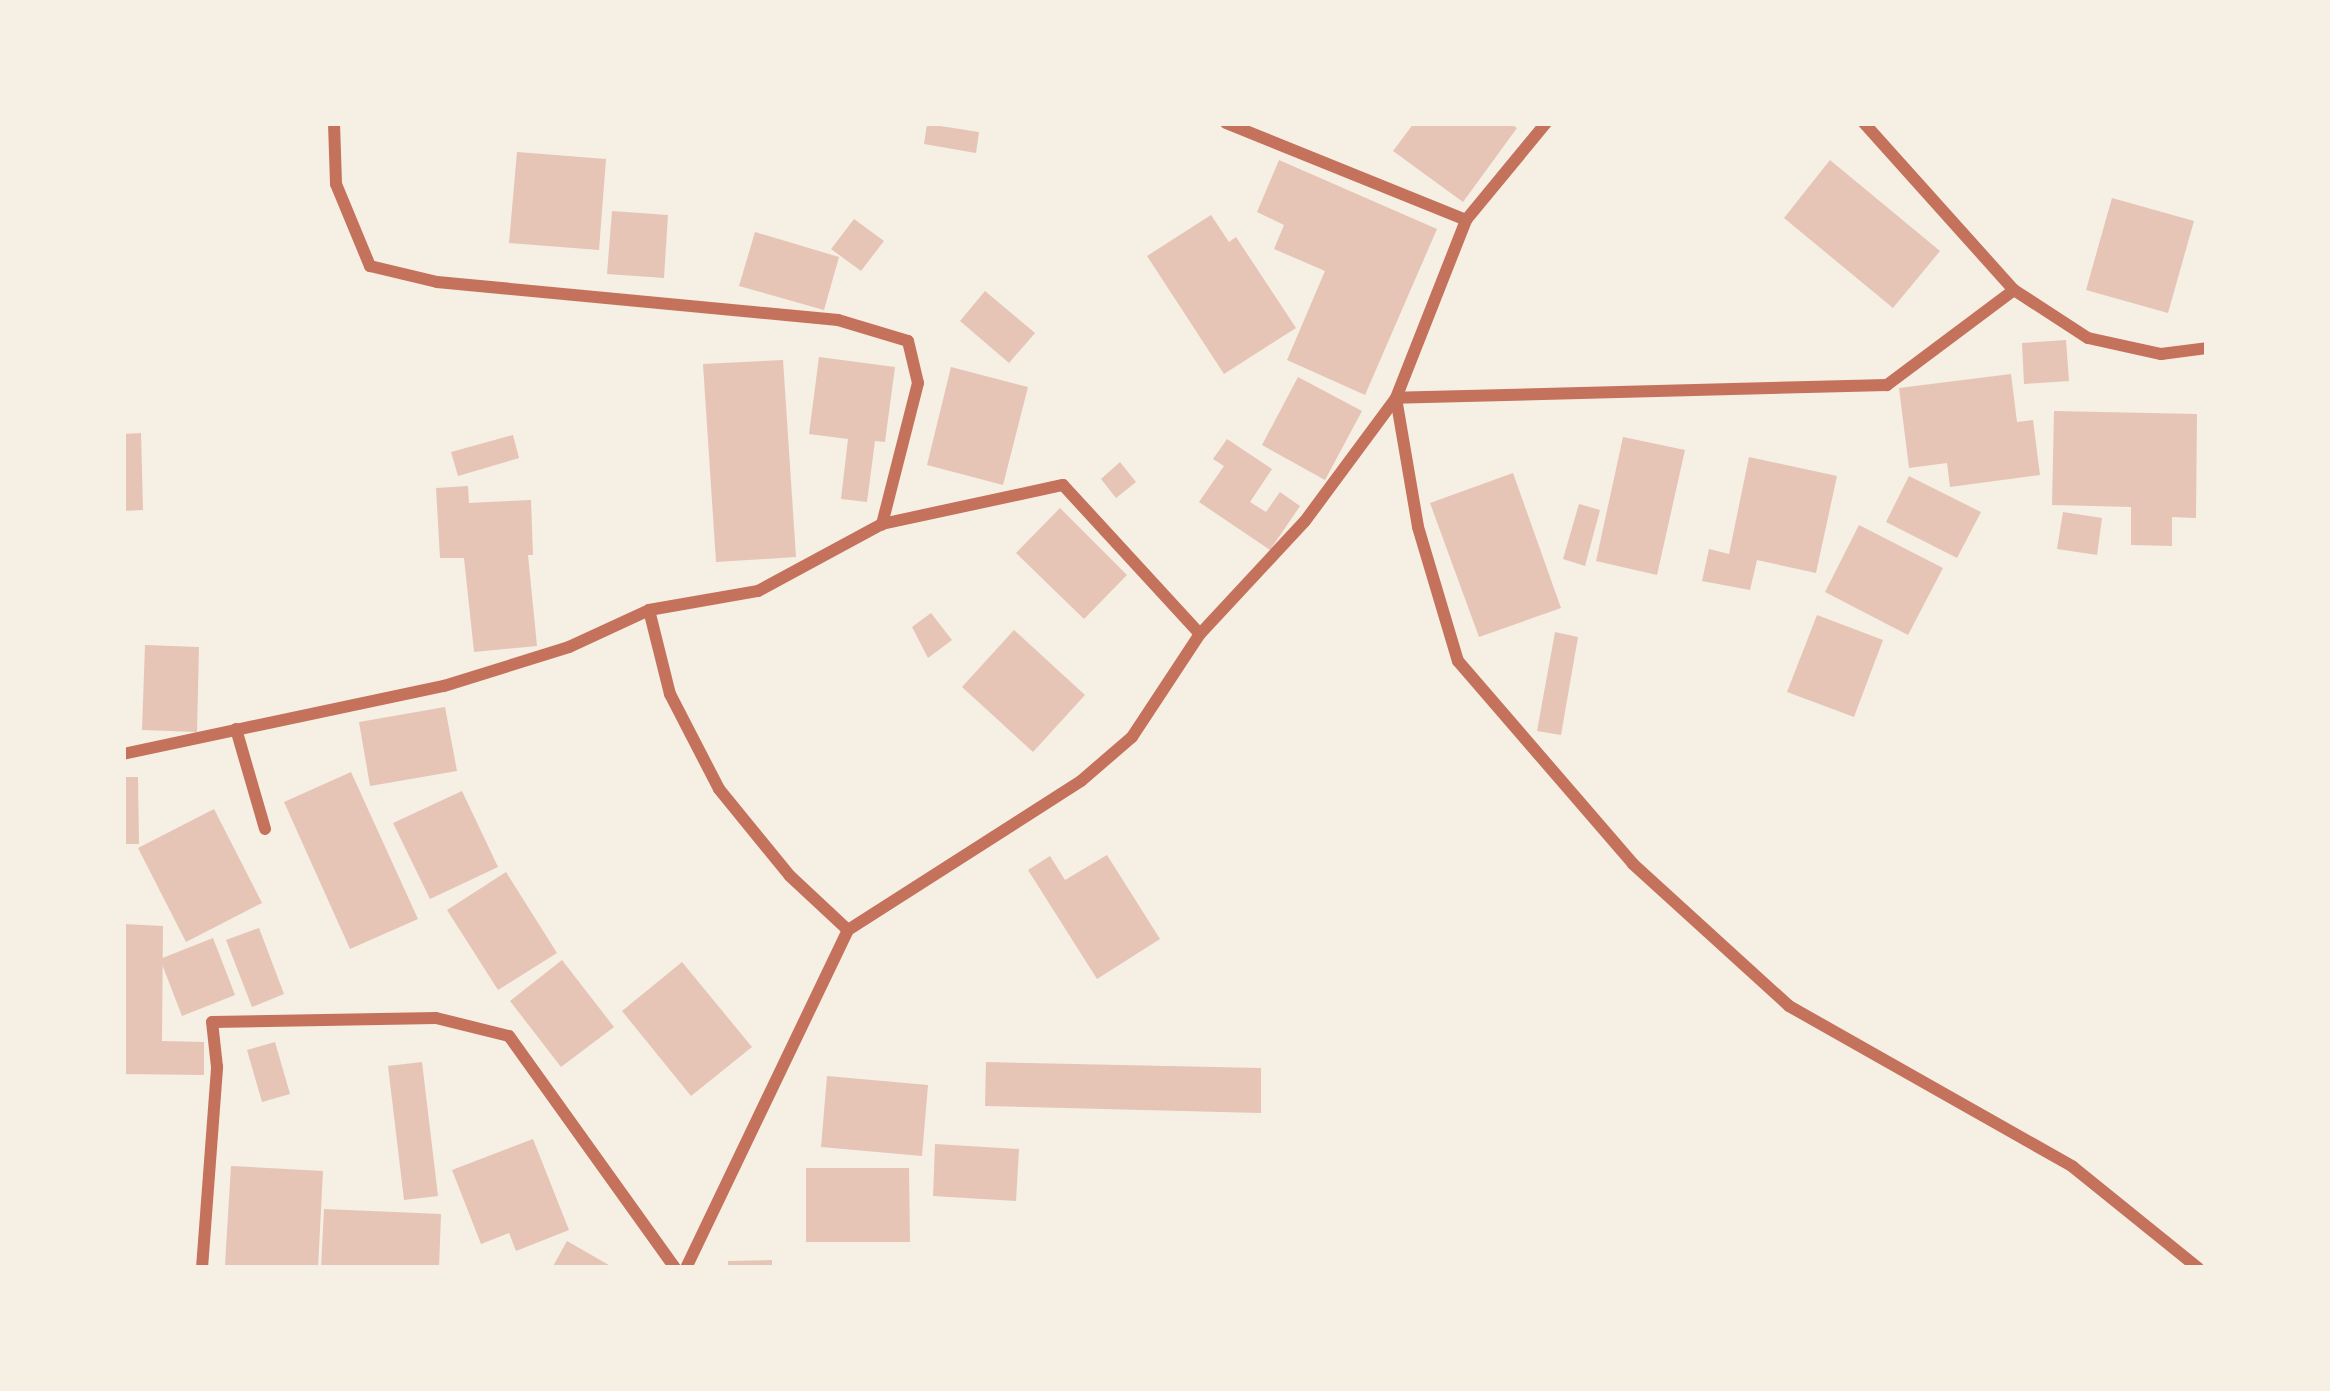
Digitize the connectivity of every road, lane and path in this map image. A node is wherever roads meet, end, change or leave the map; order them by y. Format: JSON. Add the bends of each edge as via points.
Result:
{"nodes":[{"id":1,"x":334,"y":123,"type":"edge"},
{"id":2,"x":1226,"y":123,"type":"edge"},
{"id":3,"x":1546,"y":123,"type":"edge"},
{"id":4,"x":1864,"y":123,"type":"edge"},
{"id":5,"x":1466,"y":220,"type":"junction"},
{"id":6,"x":2014,"y":290,"type":"junction"},
{"id":7,"x":2207,"y":348,"type":"edge"},
{"id":8,"x":1396,"y":398,"type":"junction"},
{"id":9,"x":882,"y":524,"type":"junction"},
{"id":10,"x":650,"y":610,"type":"junction"},
{"id":11,"x":1200,"y":634,"type":"junction"},
{"id":12,"x":236,"y":729,"type":"junction"},
{"id":13,"x":123,"y":754,"type":"edge"},
{"id":14,"x":265,"y":829,"type":"dead end"},
{"id":15,"x":848,"y":930,"type":"junction"},
{"id":16,"x":202,"y":1268,"type":"edge"},
{"id":17,"x":674,"y":1268,"type":"edge"},
{"id":18,"x":686,"y":1268,"type":"edge"},
{"id":19,"x":2198,"y":1268,"type":"edge"}],
"edges":[{"from":1,"to":9,"type":"street","via":[[336,184],[370,266],[437,282],[838,320],[908,340],[917,383]]},
{"from":2,"to":5,"type":"street"},
{"from":3,"to":5,"type":"street"},
{"from":4,"to":6,"type":"street"},
{"from":5,"to":8,"type":"street"},
{"from":6,"to":7,"type":"street","via":[[2088,338],[2161,354]]},
{"from":6,"to":8,"type":"street","via":[[1887,386]]},
{"from":8,"to":11,"type":"street","via":[[1305,521]]},
{"from":8,"to":19,"type":"street","via":[[1418,527],[1458,661],[1633,864],[1790,1006],[2073,1167]]},
{"from":9,"to":10,"type":"street","via":[[758,591]]},
{"from":9,"to":11,"type":"street","via":[[1063,485]]},
{"from":10,"to":12,"type":"street","via":[[568,647],[444,686]]},
{"from":10,"to":15,"type":"street","via":[[670,694],[719,789],[790,876]]},
{"from":11,"to":15,"type":"street","via":[[1132,737],[1081,781]]},
{"from":12,"to":13,"type":"street"},
{"from":12,"to":14,"type":"street"},
{"from":15,"to":18,"type":"street"},
{"from":16,"to":17,"type":"street","via":[[217,1067],[212,1022],[436,1018],[509,1036]]}]}
